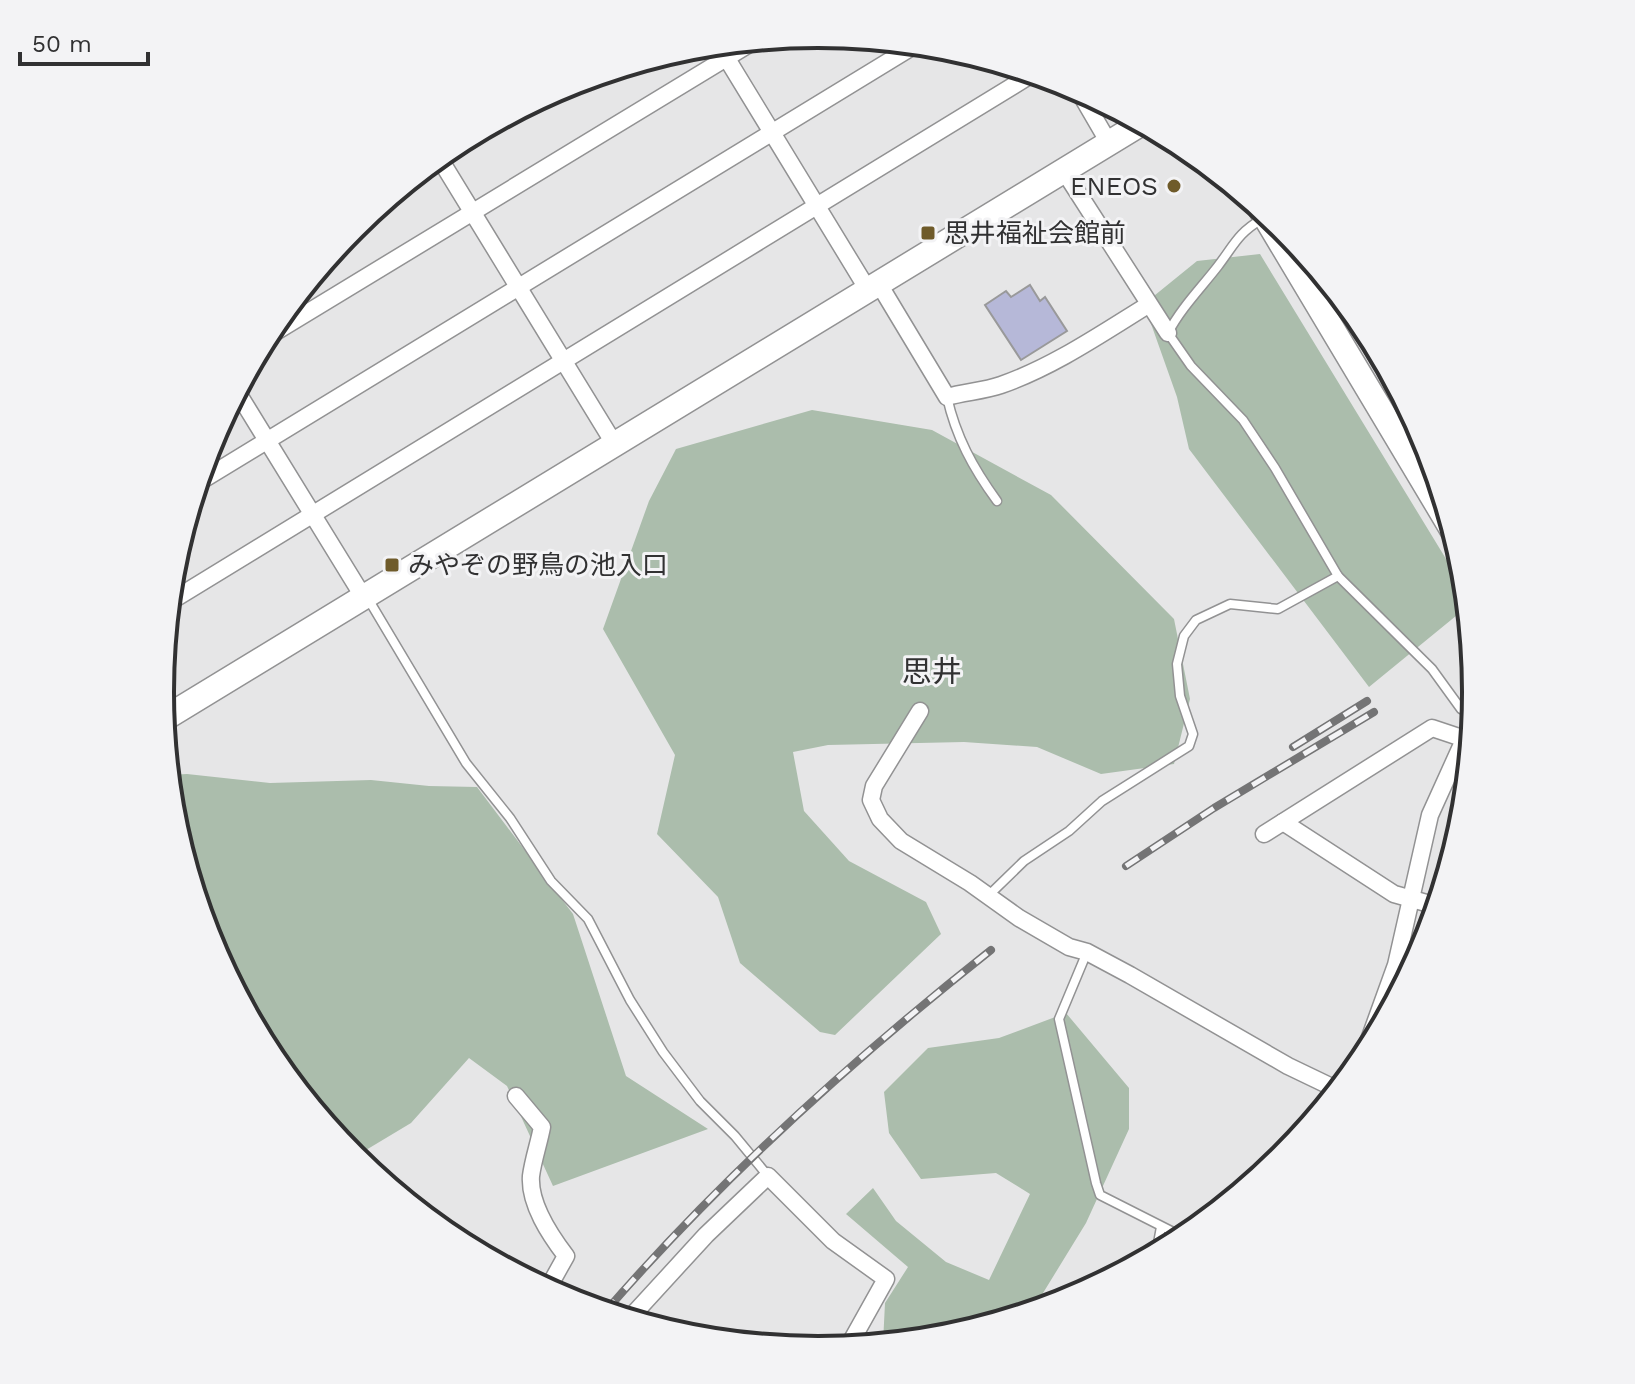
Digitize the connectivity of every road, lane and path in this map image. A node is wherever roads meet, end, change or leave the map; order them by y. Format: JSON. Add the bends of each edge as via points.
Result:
{"nodes":[{"id":1,"x":901,"y":54,"type":"edge"},
{"id":2,"x":725,"y":55,"type":"edge"},
{"id":3,"x":714,"y":57,"type":"edge"},
{"id":4,"x":1021,"y":81,"type":"edge"},
{"id":5,"x":1089,"y":108,"type":"edge"},
{"id":6,"x":1131,"y":129,"type":"edge"},
{"id":7,"x":771,"y":133,"type":"junction"},
{"id":8,"x":1109,"y":143,"type":"junction"},
{"id":9,"x":445,"y":167,"type":"edge"},
{"id":10,"x":1064,"y":171,"type":"junction"},
{"id":11,"x":816,"y":205,"type":"junction"},
{"id":12,"x":472,"y":214,"type":"junction"},
{"id":13,"x":1255,"y":220,"type":"edge"},
{"id":14,"x":519,"y":287,"type":"junction"},
{"id":15,"x":874,"y":287,"type":"junction"},
{"id":16,"x":1148,"y":305,"type":"junction"},
{"id":17,"x":1333,"y":307,"type":"edge"},
{"id":18,"x":290,"y":324,"type":"edge"},
{"id":19,"x":1168,"y":333,"type":"junction"},
{"id":20,"x":564,"y":361,"type":"junction"},
{"id":21,"x":947,"y":397,"type":"junction"},
{"id":22,"x":243,"y":401,"type":"edge"},
{"id":23,"x":267,"y":440,"type":"junction"},
{"id":24,"x":615,"y":445,"type":"junction"},
{"id":25,"x":212,"y":474,"type":"edge"},
{"id":26,"x":1424,"y":476,"type":"edge"},
{"id":27,"x":997,"y":501,"type":"dead end"},
{"id":28,"x":312,"y":513,"type":"junction"},
{"id":29,"x":1338,"y":576,"type":"junction"},
{"id":30,"x":181,"y":595,"type":"edge"},
{"id":31,"x":365,"y":597,"type":"junction"},
{"id":32,"x":1461,"y":709,"type":"edge"},
{"id":33,"x":920,"y":711,"type":"dead end"},
{"id":34,"x":174,"y":712,"type":"edge"},
{"id":35,"x":1460,"y":737,"type":"edge"},
{"id":36,"x":1458,"y":756,"type":"edge"},
{"id":37,"x":1283,"y":822,"type":"junction"},
{"id":38,"x":1264,"y":834,"type":"dead end"},
{"id":39,"x":988,"y":896,"type":"junction"},
{"id":40,"x":1413,"y":898,"type":"junction"},
{"id":41,"x":1426,"y":902,"type":"edge"},
{"id":42,"x":1087,"y":952,"type":"junction"},
{"id":43,"x":1385,"y":996,"type":"edge"},
{"id":44,"x":1327,"y":1085,"type":"edge"},
{"id":45,"x":516,"y":1096,"type":"dead end"},
{"id":46,"x":768,"y":1176,"type":"junction"},
{"id":47,"x":1161,"y":1227,"type":"junction"},
{"id":48,"x":1169,"y":1231,"type":"edge"},
{"id":49,"x":1159,"y":1237,"type":"edge"},
{"id":50,"x":553,"y":1279,"type":"edge"},
{"id":51,"x":637,"y":1310,"type":"edge"},
{"id":52,"x":855,"y":1335,"type":"edge"}],
"edges":[{"from":1,"to":7,"type":"street"},
{"from":2,"to":7,"type":"street"},
{"from":3,"to":12,"type":"street"},
{"from":4,"to":11,"type":"street"},
{"from":5,"to":8,"type":"street"},
{"from":6,"to":8,"type":"street"},
{"from":7,"to":11,"type":"street"},
{"from":7,"to":14,"type":"street"},
{"from":8,"to":10,"type":"street"},
{"from":9,"to":12,"type":"street"},
{"from":10,"to":15,"type":"street"},
{"from":10,"to":16,"type":"street"},
{"from":11,"to":15,"type":"street"},
{"from":11,"to":20,"type":"street"},
{"from":12,"to":14,"type":"street"},
{"from":12,"to":18,"type":"street"},
{"from":13,"to":19,"type":"lane"},
{"from":14,"to":20,"type":"street"},
{"from":14,"to":23,"type":"street"},
{"from":15,"to":21,"type":"street"},
{"from":15,"to":24,"type":"street"},
{"from":16,"to":19,"type":"street"},
{"from":16,"to":21,"type":"street","via":[[1023,376]]},
{"from":17,"to":26,"type":"street"},
{"from":19,"to":29,"type":"lane","via":[[1191,366],[1243,420]]},
{"from":20,"to":24,"type":"street"},
{"from":20,"to":28,"type":"street"},
{"from":21,"to":27,"type":"lane","via":[[953,426],[973,468]]},
{"from":22,"to":23,"type":"street"},
{"from":23,"to":25,"type":"street"},
{"from":23,"to":28,"type":"street"},
{"from":24,"to":31,"type":"street"},
{"from":28,"to":30,"type":"street"},
{"from":28,"to":31,"type":"street"},
{"from":29,"to":32,"type":"lane","via":[[1432,669]]},
{"from":29,"to":39,"type":"lane","via":[[1278,609],[1230,604],[1196,620],[1184,636],[1177,664],[1180,696],[1193,734],[1189,746],[1102,801]]},
{"from":31,"to":34,"type":"street"},
{"from":31,"to":46,"type":"lane","via":[[466,763],[551,881],[588,919],[663,1052]]},
{"from":33,"to":39,"type":"street","via":[[874,786],[873,809],[901,841]]},
{"from":35,"to":37,"type":"street","via":[[1432,728]]},
{"from":36,"to":40,"type":"street","via":[[1430,815]]},
{"from":37,"to":38,"type":"street"},
{"from":37,"to":40,"type":"street","via":[[1394,894]]},
{"from":39,"to":42,"type":"street","via":[[1069,947]]},
{"from":40,"to":41,"type":"street"},
{"from":40,"to":43,"type":"street"},
{"from":42,"to":44,"type":"street"},
{"from":42,"to":47,"type":"lane","via":[[1059,1019],[1096,1183],[1100,1195]]},
{"from":45,"to":50,"type":"street","via":[[542,1127],[532,1194],[566,1256]]},
{"from":46,"to":51,"type":"street"},
{"from":46,"to":52,"type":"street","via":[[833,1241],[886,1279]]},
{"from":47,"to":48,"type":"lane"},
{"from":47,"to":49,"type":"lane"}]}
